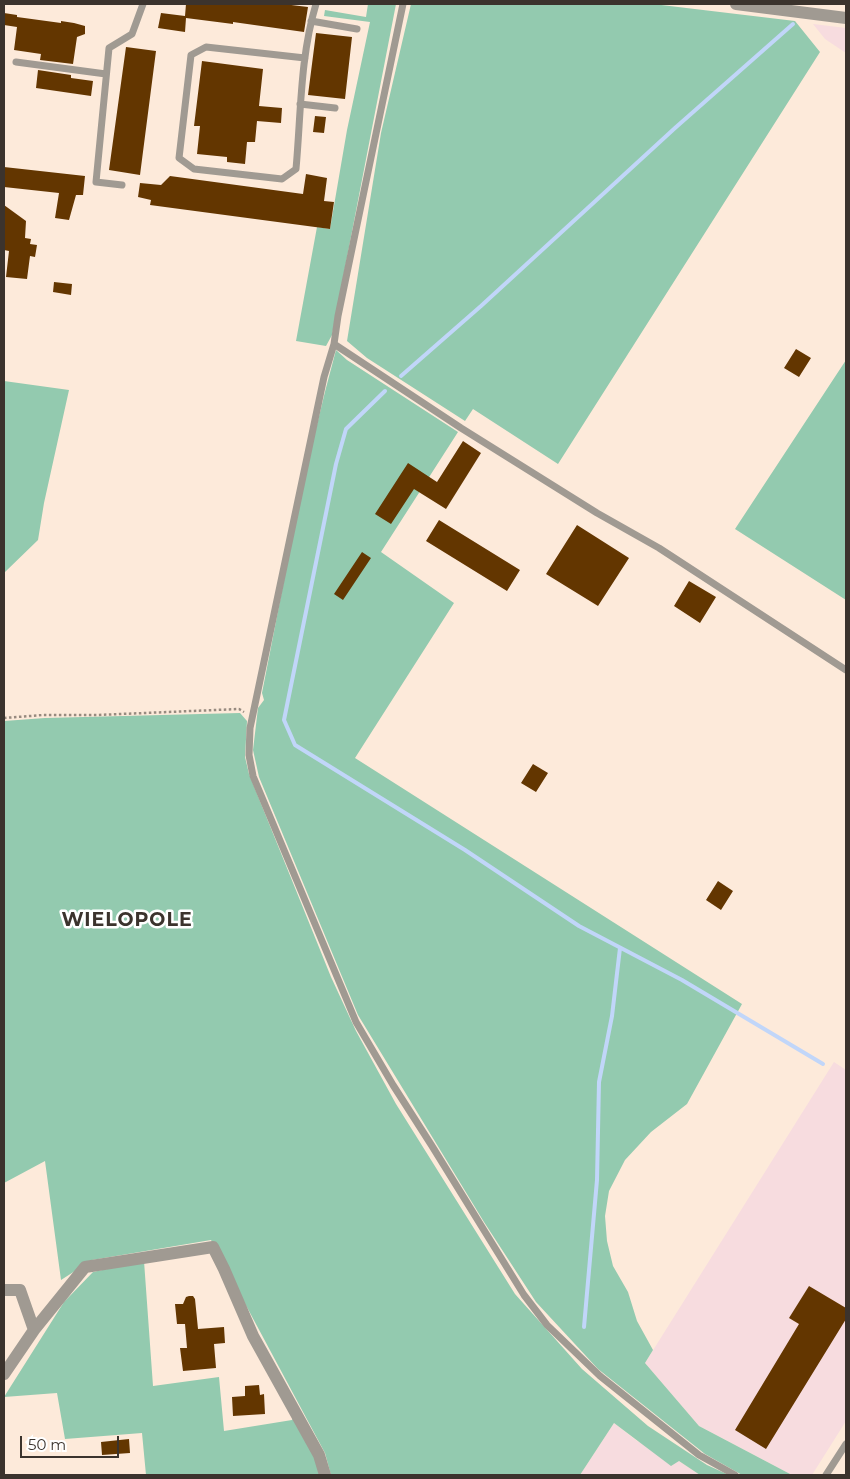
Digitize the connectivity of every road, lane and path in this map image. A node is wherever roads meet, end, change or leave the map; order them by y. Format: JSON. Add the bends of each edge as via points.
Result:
{"nodes":[{"id":1,"x":143,"y":4,"type":"edge"},
{"id":2,"x":316,"y":4,"type":"edge"},
{"id":3,"x":403,"y":4,"type":"edge"},
{"id":4,"x":736,"y":4,"type":"edge"},
{"id":5,"x":846,"y":18,"type":"edge"},
{"id":6,"x":311,"y":21,"type":"junction"},
{"id":7,"x":357,"y":29,"type":"dead end"},
{"id":8,"x":305,"y":58,"type":"junction"},
{"id":9,"x":16,"y":62,"type":"dead end"},
{"id":10,"x":106,"y":74,"type":"junction"},
{"id":11,"x":300,"y":104,"type":"junction"},
{"id":12,"x":335,"y":108,"type":"dead end"},
{"id":13,"x":122,"y":185,"type":"dead end"},
{"id":14,"x":334,"y":344,"type":"junction"},
{"id":15,"x":846,"y":670,"type":"edge"},
{"id":16,"x":4,"y":718,"type":"edge"},
{"id":17,"x":252,"y":723,"type":"junction"},
{"id":18,"x":4,"y":1290,"type":"edge"},
{"id":19,"x":34,"y":1330,"type":"junction"},
{"id":20,"x":4,"y":1374,"type":"edge"},
{"id":21,"x":846,"y":1444,"type":"edge"},
{"id":22,"x":325,"y":1475,"type":"edge"},
{"id":23,"x":735,"y":1475,"type":"edge"},
{"id":24,"x":826,"y":1475,"type":"edge"}],
"edges":[{"from":1,"to":10,"type":"lane","via":[[132,34],[109,48]]},
{"from":2,"to":6,"type":"lane"},
{"from":3,"to":14,"type":"lane"},
{"from":4,"to":5,"type":"street"},
{"from":6,"to":7,"type":"lane"},
{"from":6,"to":8,"type":"lane"},
{"from":8,"to":11,"type":"lane"},
{"from":8,"to":11,"type":"lane","via":[[206,47],[191,55],[179,158],[194,169],[282,179],[296,169]]},
{"from":9,"to":10,"type":"lane"},
{"from":10,"to":13,"type":"lane","via":[[96,182]]},
{"from":11,"to":12,"type":"lane"},
{"from":14,"to":15,"type":"lane","via":[[461,428],[659,548]]},
{"from":14,"to":17,"type":"lane","via":[[322,386]]},
{"from":16,"to":17,"type":"path","via":[[239,708]]},
{"from":17,"to":23,"type":"lane","via":[[249,755],[253,776],[356,1022],[511,1275],[547,1325],[600,1376],[700,1455]]},
{"from":18,"to":19,"type":"street","via":[[20,1290]]},
{"from":19,"to":20,"type":"street"},
{"from":19,"to":22,"type":"street","via":[[85,1267],[213,1247],[253,1336],[319,1455]]},
{"from":21,"to":24,"type":"lane"}]}
